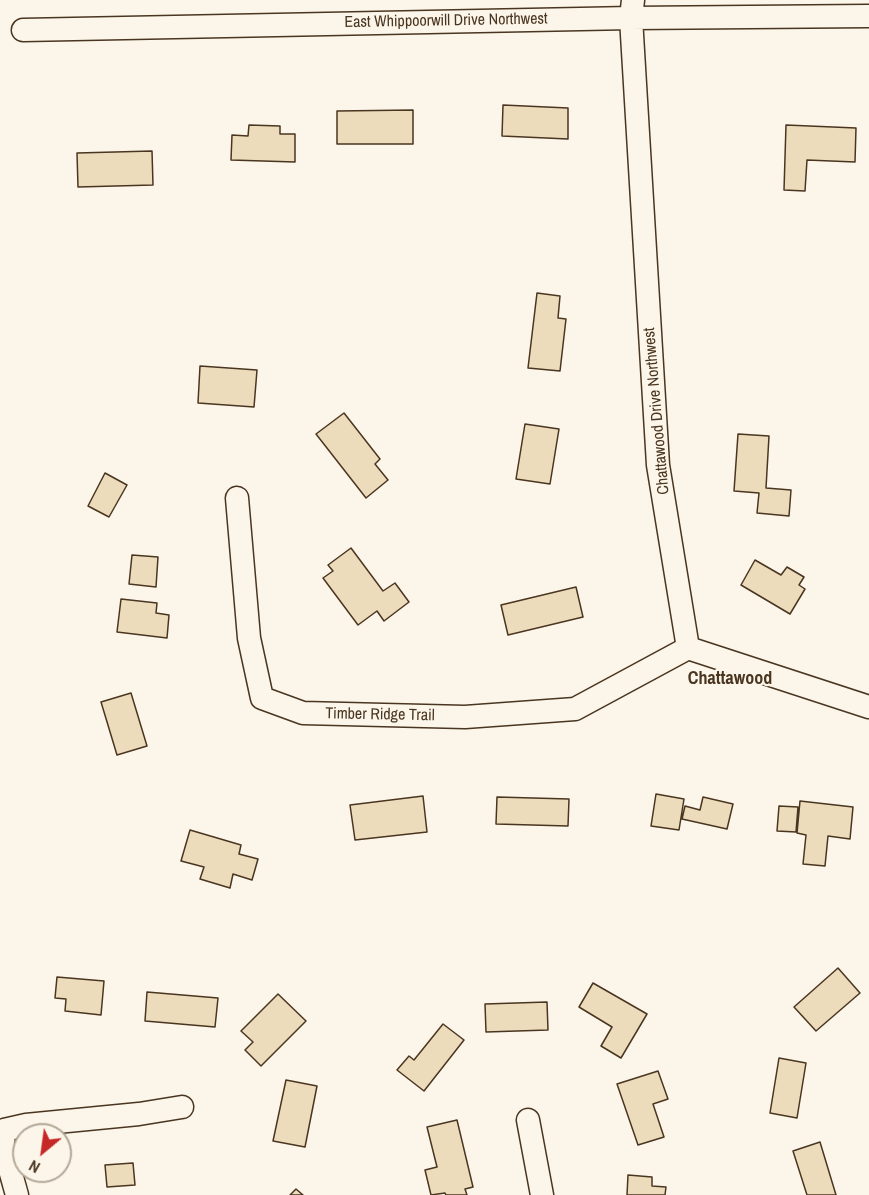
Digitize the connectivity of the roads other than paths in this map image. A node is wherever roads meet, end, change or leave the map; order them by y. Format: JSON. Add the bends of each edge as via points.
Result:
{"nodes":[{"id":1,"x":632,"y":9,"type":"edge"},
{"id":2,"x":869,"y":16,"type":"edge"},
{"id":3,"x":23,"y":30,"type":"dead end"},
{"id":4,"x":237,"y":498,"type":"dead end"},
{"id":5,"x":688,"y":648,"type":"junction"},
{"id":6,"x":869,"y":706,"type":"edge"},
{"id":7,"x":182,"y":1107,"type":"dead end"},
{"id":8,"x":528,"y":1120,"type":"dead end"},
{"id":9,"x":16,"y":1195,"type":"edge"},
{"id":10,"x":542,"y":1195,"type":"edge"}],
"edges":[{"from":1,"to":2,"type":"street","name":"East Whippoorwill Drive Northwest"},
{"from":1,"to":3,"type":"street","name":"East Whippoorwill Drive Northwest"},
{"from":1,"to":5,"type":"street","name":"Chattawood Drive Northwest","via":[[658,465]]},
{"from":4,"to":5,"type":"street","name":"Timber Ridge Trail","via":[[249,638],[262,698],[303,713],[465,717],[575,709]]},
{"from":5,"to":6,"type":"street"},
{"from":7,"to":9,"type":"street","via":[[4,1130],[3,1145]]},
{"from":8,"to":10,"type":"street"}]}
